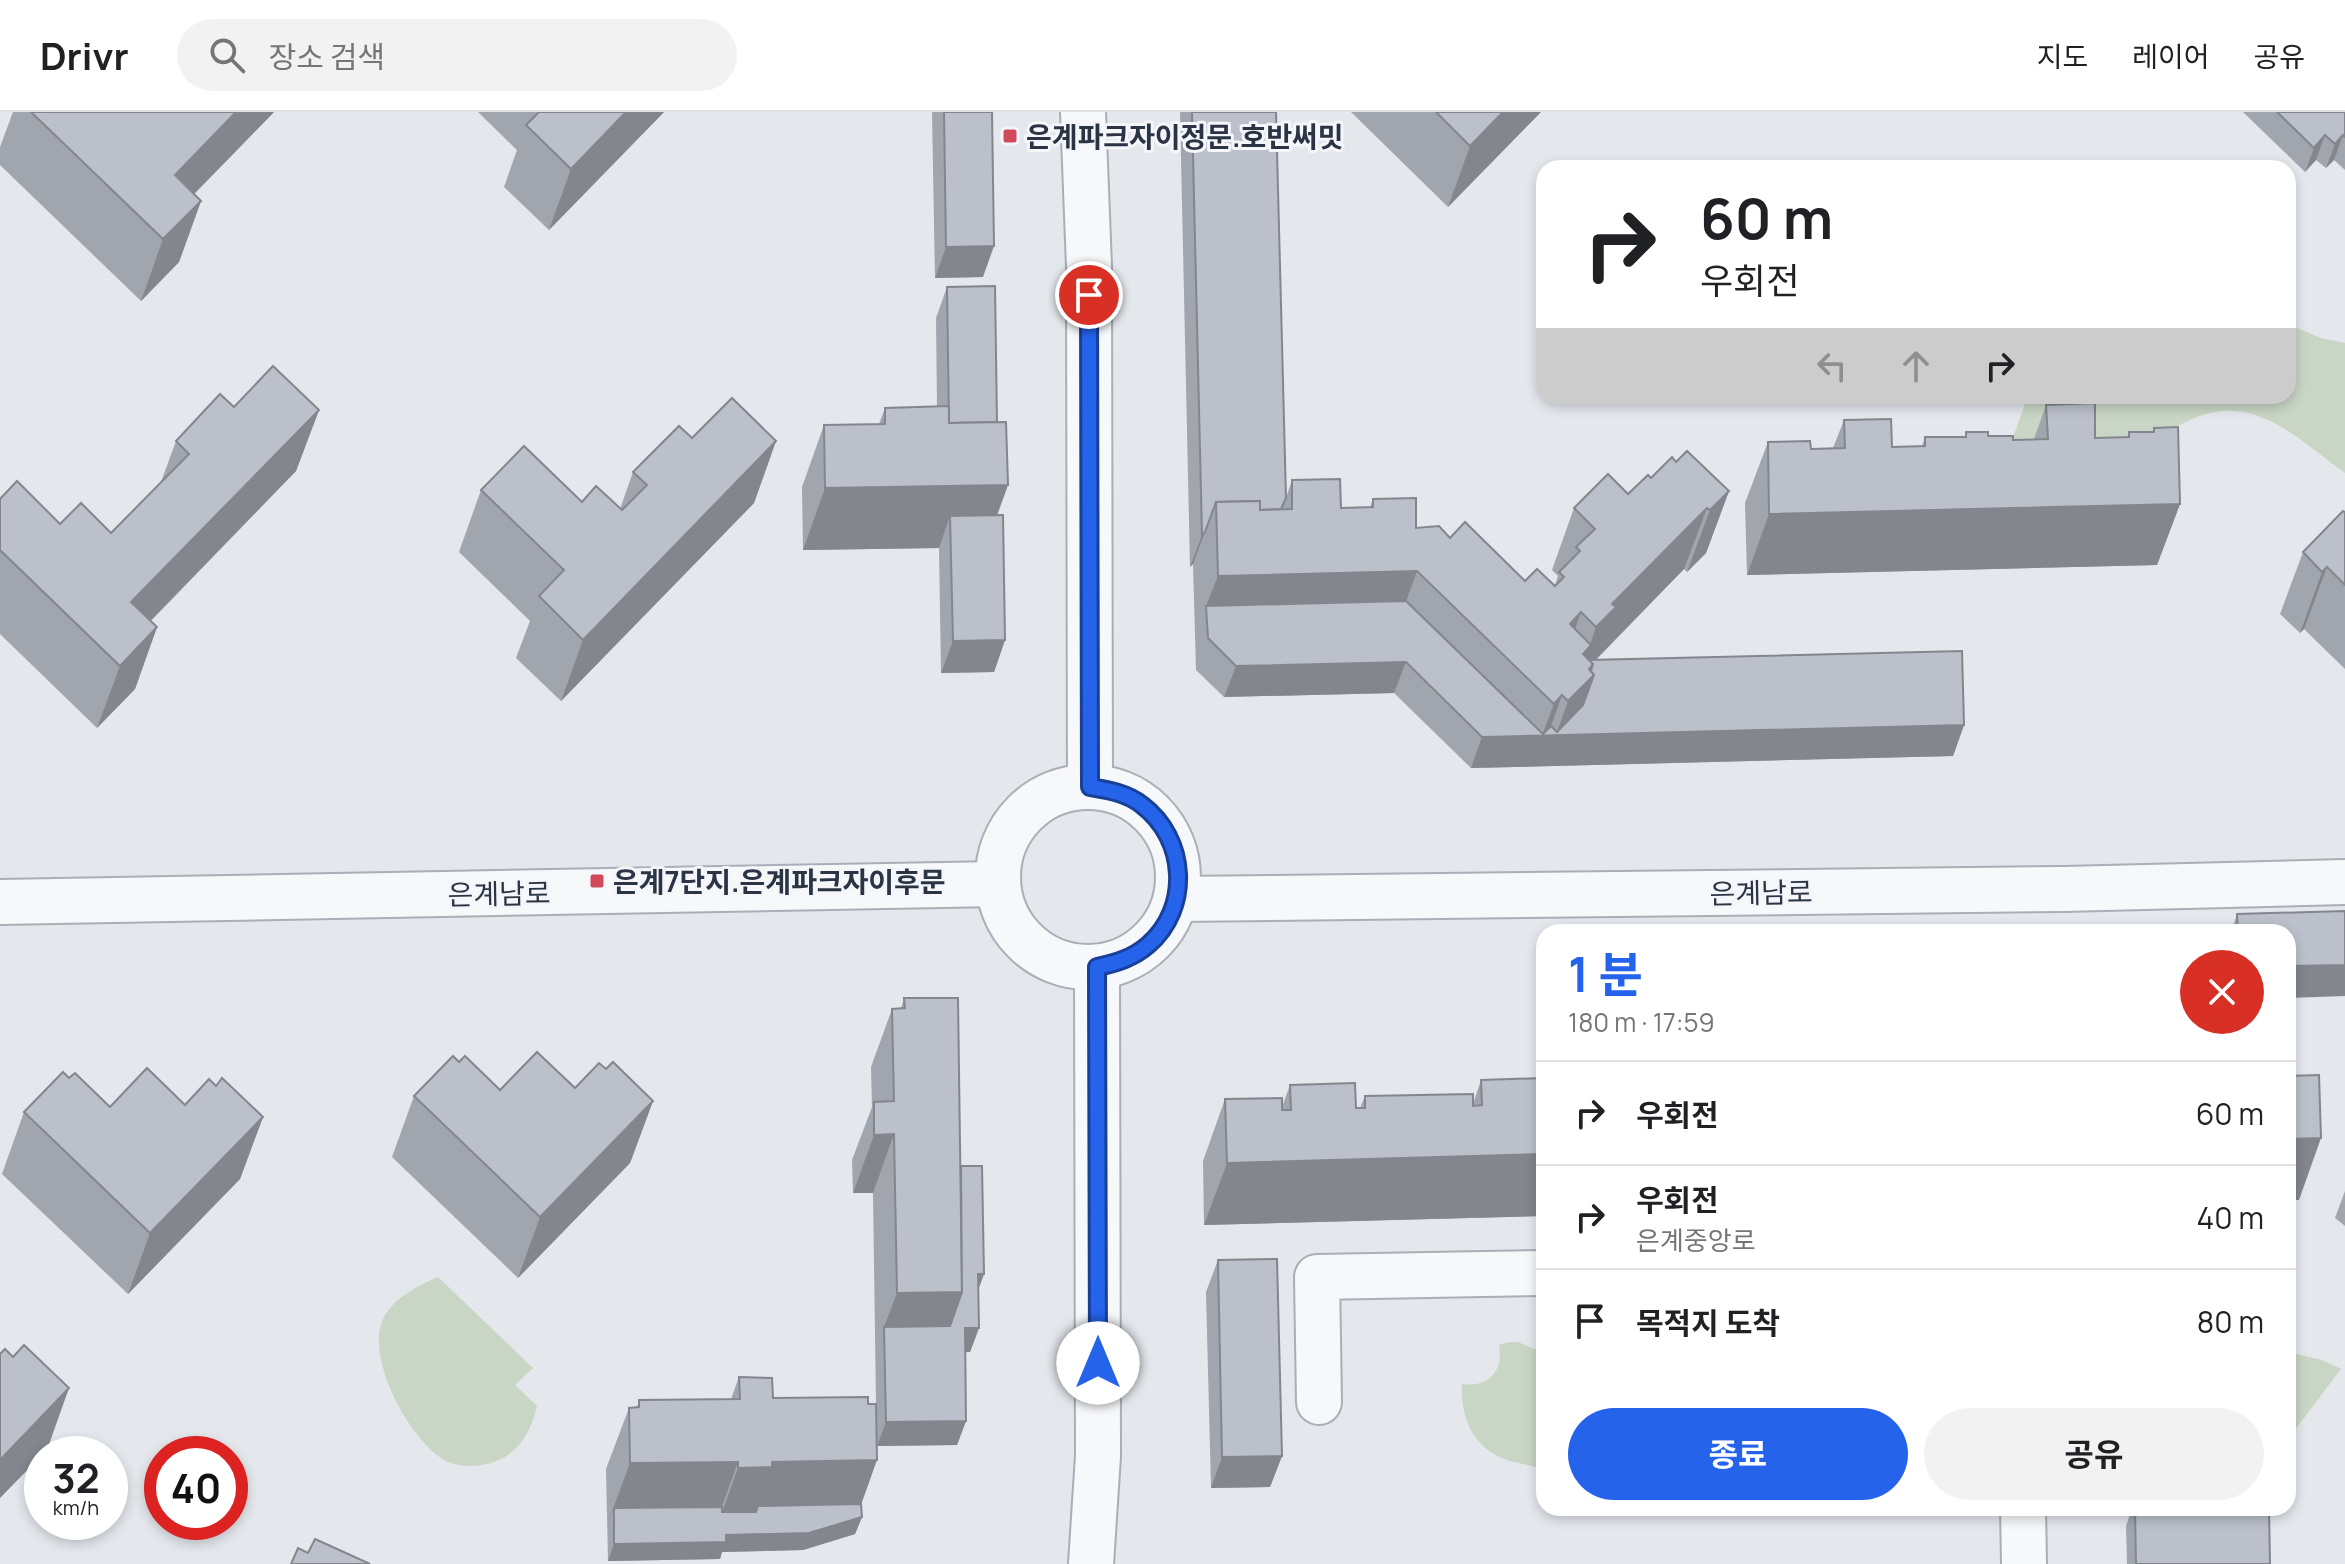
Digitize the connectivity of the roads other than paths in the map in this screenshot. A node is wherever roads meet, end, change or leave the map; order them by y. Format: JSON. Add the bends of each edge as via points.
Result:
{"nodes":[{"id":1,"x":1083,"y":112,"type":"edge"},
{"id":2,"x":1090,"y":787,"type":"junction"},
{"id":3,"x":2345,"y":882,"type":"edge"},
{"id":4,"x":998,"y":884,"type":"junction"},
{"id":5,"x":1177,"y":899,"type":"junction"},
{"id":6,"x":0,"y":902,"type":"edge"},
{"id":7,"x":1097,"y":967,"type":"junction"},
{"id":8,"x":1536,"y":1273,"type":"edge"},
{"id":9,"x":1319,"y":1402,"type":"dead end"},
{"id":10,"x":2023,"y":1516,"type":"edge"},
{"id":11,"x":1091,"y":1564,"type":"edge"},
{"id":12,"x":2024,"y":1564,"type":"edge"}],
"edges":[{"from":1,"to":2,"type":"street","via":[[1089,266]]},
{"from":2,"to":4,"type":"street","via":[[1060,791],[1034,805],[1013,826],[1001,854]]},
{"from":2,"to":5,"type":"street","via":[[1117,791],[1141,803],[1161,822],[1179,872]]},
{"from":3,"to":5,"type":"street","name":"은계남로"},
{"from":4,"to":6,"type":"street","name":"은계남로"},
{"from":4,"to":7,"type":"street","via":[[1004,912],[1041,955],[1068,966]]},
{"from":5,"to":7,"type":"street","via":[[1166,924],[1148,945],[1124,960]]},
{"from":7,"to":11,"type":"street","via":[[1098,1456]]},
{"from":8,"to":9,"type":"street","via":[[1317,1277]]},
{"from":10,"to":12,"type":"street"}]}
